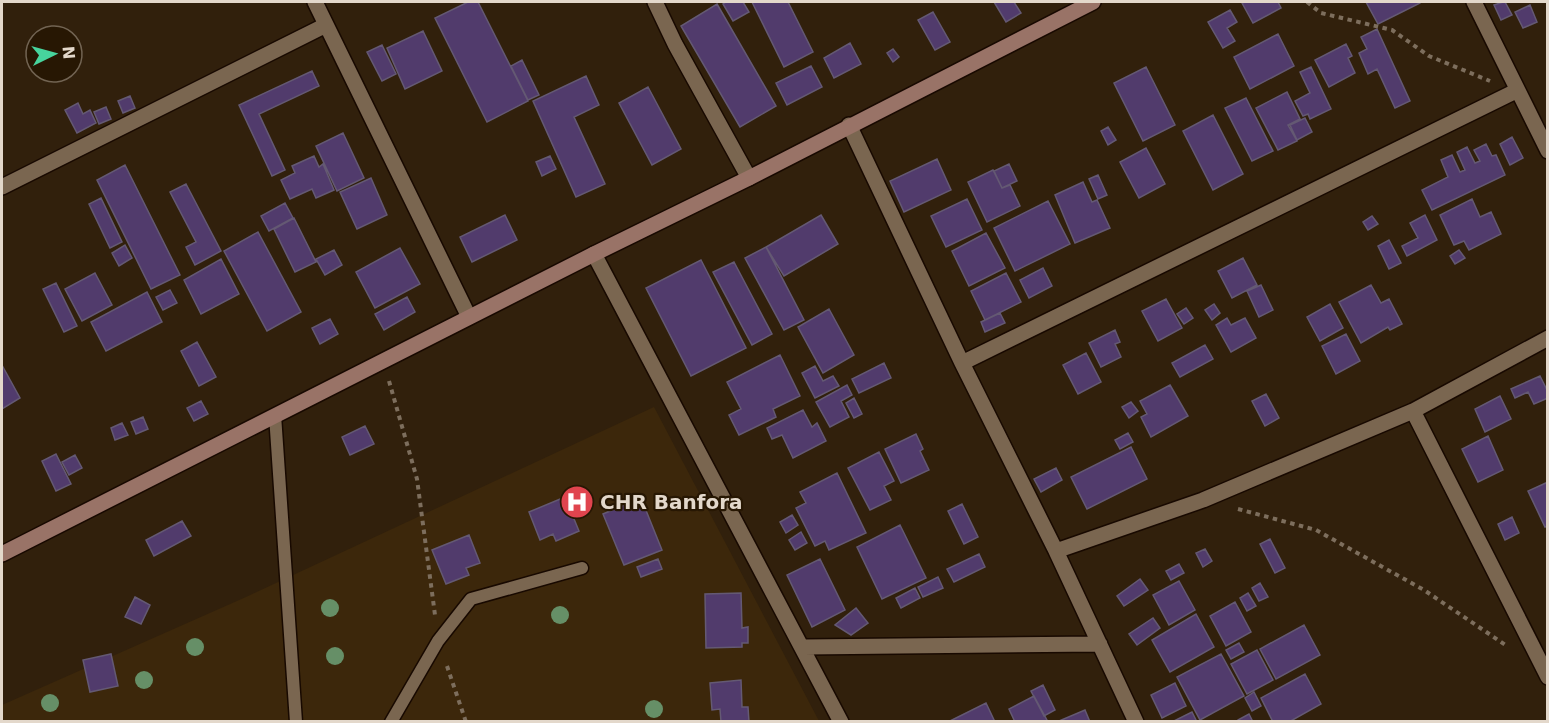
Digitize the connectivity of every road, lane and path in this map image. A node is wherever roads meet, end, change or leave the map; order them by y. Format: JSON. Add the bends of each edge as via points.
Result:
{"nodes":[{"id":1,"x":315,"y":2,"type":"edge"},
{"id":2,"x":655,"y":2,"type":"edge"},
{"id":3,"x":1093,"y":2,"type":"edge"},
{"id":4,"x":1307,"y":2,"type":"edge"},
{"id":5,"x":1474,"y":2,"type":"edge"},
{"id":6,"x":326,"y":25,"type":"junction"},
{"id":7,"x":1516,"y":91,"type":"junction"},
{"id":8,"x":849,"y":125,"type":"junction"},
{"id":9,"x":1548,"y":151,"type":"edge"},
{"id":10,"x":749,"y":178,"type":"junction"},
{"id":11,"x":2,"y":187,"type":"edge"},
{"id":12,"x":594,"y":254,"type":"junction"},
{"id":13,"x":469,"y":317,"type":"junction"},
{"id":14,"x":1548,"y":338,"type":"edge"},
{"id":15,"x":383,"y":360,"type":"junction"},
{"id":16,"x":962,"y":363,"type":"junction"},
{"id":17,"x":1413,"y":411,"type":"junction"},
{"id":18,"x":275,"y":415,"type":"junction"},
{"id":19,"x":1237,"y":508,"type":"dead end"},
{"id":20,"x":1056,"y":551,"type":"junction"},
{"id":21,"x":2,"y":554,"type":"edge"},
{"id":22,"x":582,"y":568,"type":"dead end"},
{"id":23,"x":438,"y":641,"type":"junction"},
{"id":24,"x":1100,"y":644,"type":"junction"},
{"id":25,"x":804,"y":647,"type":"junction"},
{"id":26,"x":1546,"y":674,"type":"edge"},
{"id":27,"x":296,"y":722,"type":"edge"},
{"id":28,"x":391,"y":722,"type":"edge"},
{"id":29,"x":466,"y":722,"type":"edge"},
{"id":30,"x":841,"y":722,"type":"edge"},
{"id":31,"x":1136,"y":722,"type":"edge"}],
"edges":[{"from":1,"to":6,"type":"street"},
{"from":2,"to":10,"type":"street"},
{"from":3,"to":8,"type":"main road"},
{"from":4,"to":7,"type":"path","via":[[1321,13],[1392,30],[1429,56]]},
{"from":5,"to":7,"type":"street"},
{"from":6,"to":11,"type":"street"},
{"from":6,"to":13,"type":"street"},
{"from":7,"to":9,"type":"street"},
{"from":7,"to":16,"type":"street"},
{"from":8,"to":10,"type":"main road"},
{"from":8,"to":16,"type":"street"},
{"from":10,"to":12,"type":"main road"},
{"from":12,"to":13,"type":"main road"},
{"from":12,"to":25,"type":"street"},
{"from":13,"to":15,"type":"main road"},
{"from":14,"to":17,"type":"street"},
{"from":15,"to":18,"type":"main road"},
{"from":15,"to":23,"type":"path","via":[[417,479]]},
{"from":16,"to":20,"type":"street"},
{"from":17,"to":20,"type":"street","via":[[1203,500]]},
{"from":17,"to":26,"type":"street"},
{"from":18,"to":21,"type":"main road"},
{"from":18,"to":27,"type":"lane"},
{"from":19,"to":26,"type":"path","via":[[1316,530],[1424,590]]},
{"from":20,"to":24,"type":"street"},
{"from":22,"to":23,"type":"lane","via":[[471,599]]},
{"from":23,"to":28,"type":"lane"},
{"from":23,"to":29,"type":"path"},
{"from":24,"to":25,"type":"street"},
{"from":24,"to":31,"type":"street"},
{"from":25,"to":30,"type":"street"}]}
